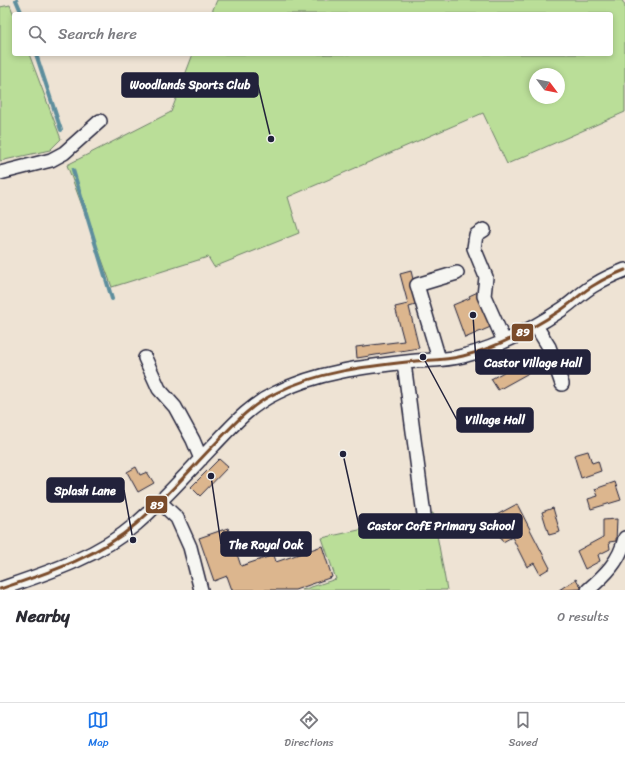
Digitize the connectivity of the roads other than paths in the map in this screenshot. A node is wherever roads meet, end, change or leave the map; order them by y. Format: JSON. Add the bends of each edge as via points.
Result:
{"nodes":[{"id":1,"x":100,"y":121,"type":"dead end"},
{"id":2,"x":0,"y":173,"type":"edge"},
{"id":3,"x":484,"y":230,"type":"dead end"},
{"id":4,"x":625,"y":270,"type":"edge"},
{"id":5,"x":457,"y":273,"type":"dead end"},
{"id":6,"x":536,"y":326,"type":"junction"},
{"id":7,"x":504,"y":341,"type":"junction"},
{"id":8,"x":145,"y":358,"type":"dead end"},
{"id":9,"x":439,"y":359,"type":"junction"},
{"id":10,"x":404,"y":363,"type":"junction"},
{"id":11,"x":562,"y":384,"type":"dead end"},
{"id":12,"x":201,"y":458,"type":"junction"},
{"id":13,"x":160,"y":502,"type":"junction"},
{"id":14,"x":424,"y":515,"type":"dead end"},
{"id":15,"x":625,"y":538,"type":"edge"},
{"id":16,"x":0,"y":589,"type":"edge"},
{"id":17,"x":201,"y":590,"type":"edge"},
{"id":18,"x":588,"y":590,"type":"edge"}],
"edges":[{"from":1,"to":2,"type":"street","via":[[64,153],[51,160]]},
{"from":3,"to":7,"type":"street","via":[[476,236],[474,248],[486,277],[484,296]]},
{"from":4,"to":6,"type":"street","via":[[596,283]]},
{"from":5,"to":9,"type":"street","via":[[417,285]]},
{"from":6,"to":7,"type":"street"},
{"from":6,"to":11,"type":"street","via":[[549,347]]},
{"from":7,"to":9,"type":"street","via":[[461,357]]},
{"from":8,"to":12,"type":"street","via":[[159,389],[175,407]]},
{"from":9,"to":10,"type":"street"},
{"from":10,"to":12,"type":"street","via":[[333,374],[299,383],[275,393],[246,411]]},
{"from":10,"to":14,"type":"street"},
{"from":12,"to":13,"type":"street"},
{"from":13,"to":16,"type":"street","via":[[135,525],[97,551],[49,572]]},
{"from":13,"to":17,"type":"street","via":[[177,518],[190,547]]},
{"from":15,"to":18,"type":"street","via":[[622,551],[608,571]]}]}
